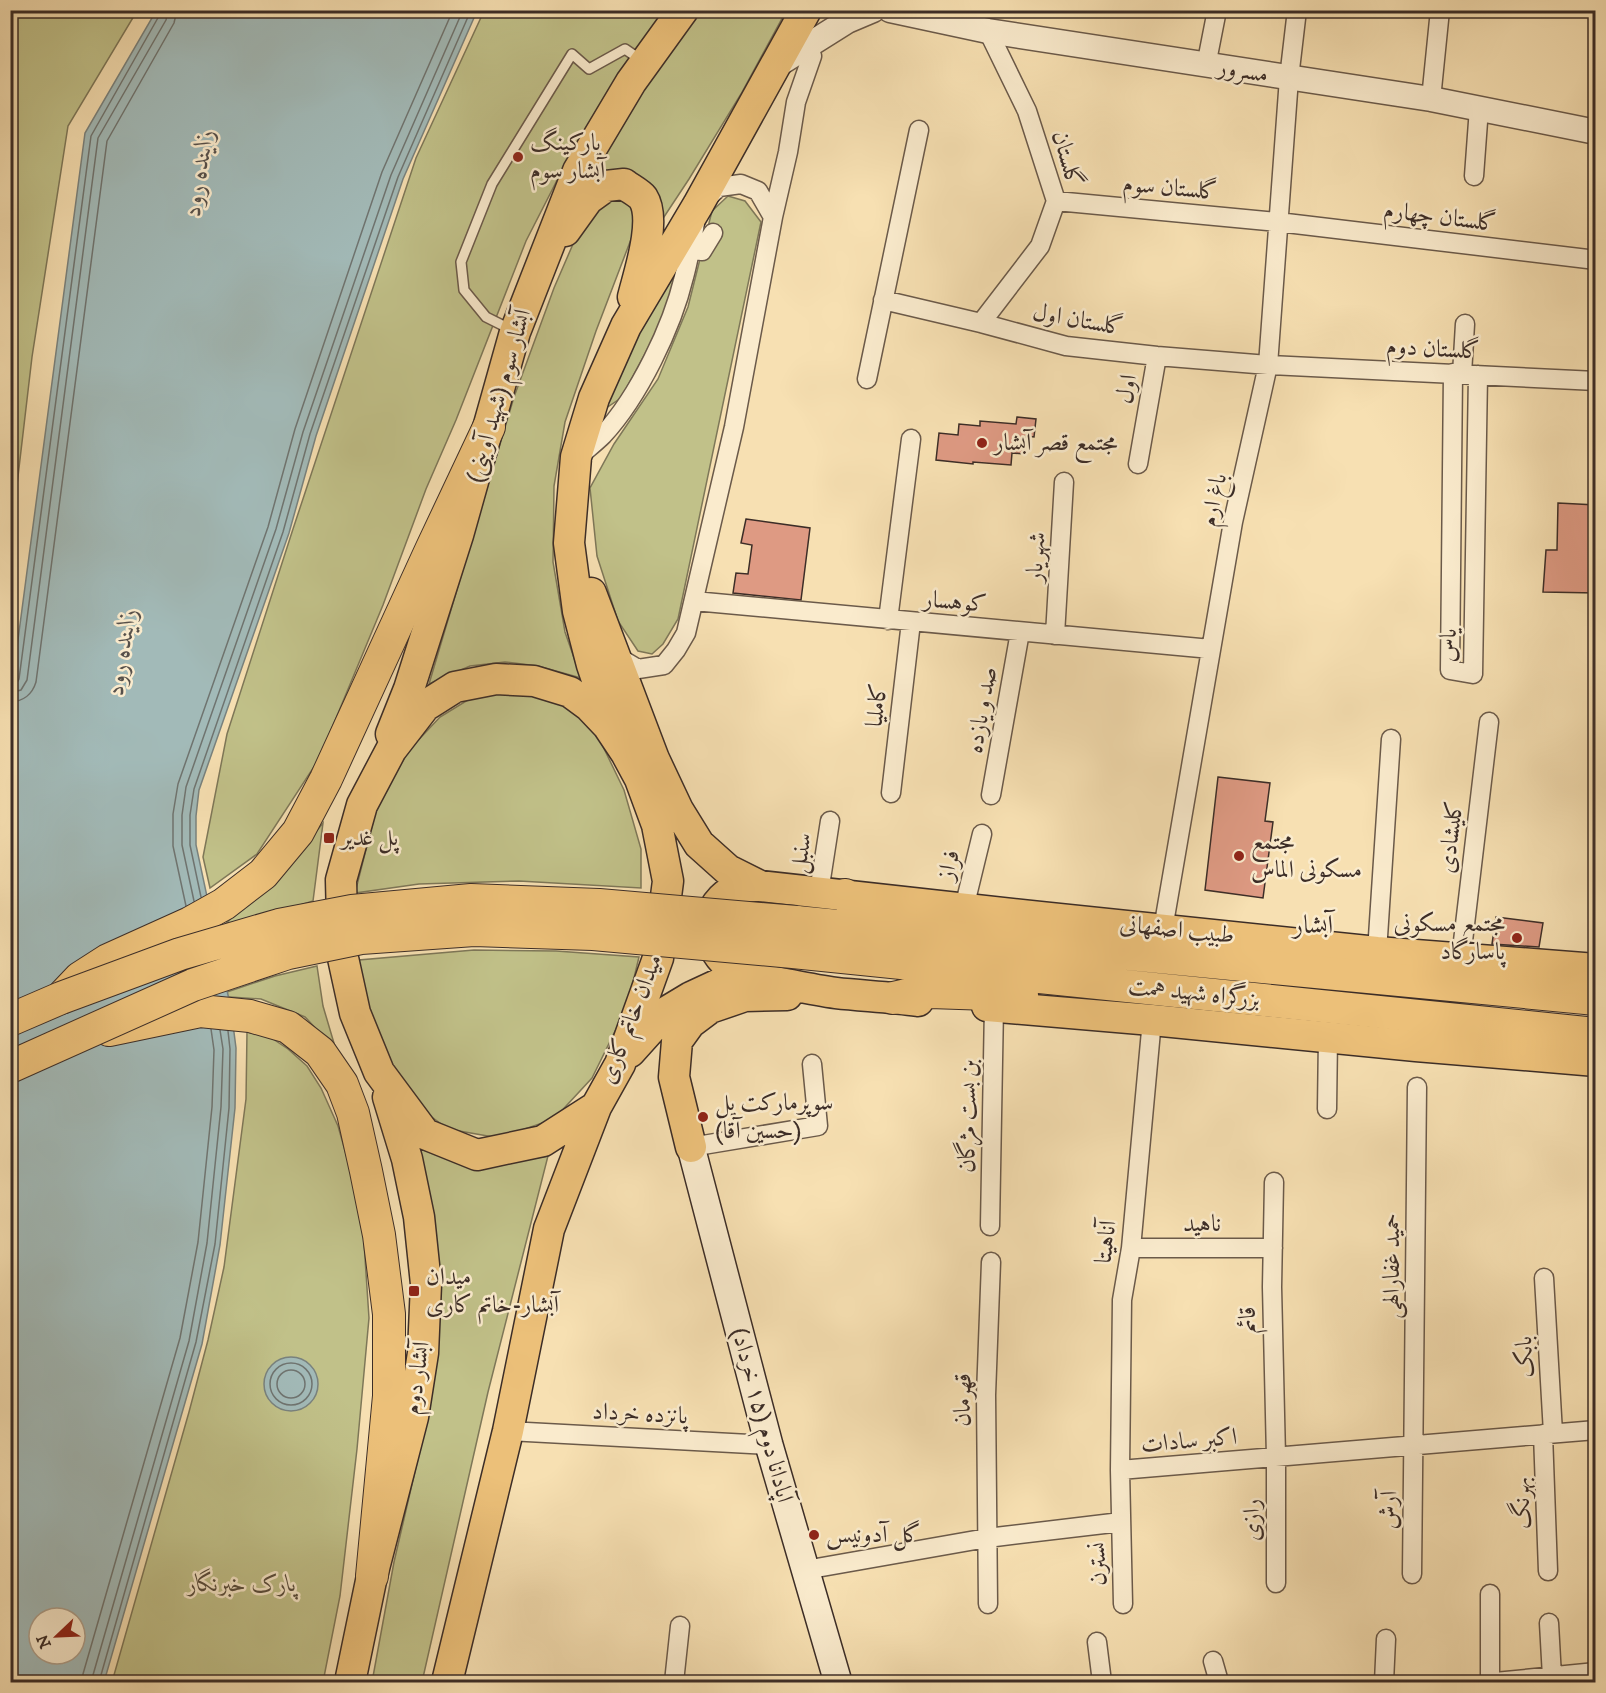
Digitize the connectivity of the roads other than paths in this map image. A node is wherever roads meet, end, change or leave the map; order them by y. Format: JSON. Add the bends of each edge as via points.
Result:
{"nodes":[{"id":1,"x":683,"y":10,"type":"edge"},
{"id":2,"x":806,"y":10,"type":"edge"},
{"id":3,"x":873,"y":10,"type":"edge"},
{"id":4,"x":891,"y":10,"type":"edge"},
{"id":5,"x":1217,"y":10,"type":"edge"},
{"id":6,"x":1297,"y":10,"type":"edge"},
{"id":7,"x":1440,"y":10,"type":"edge"},
{"id":8,"x":988,"y":31,"type":"junction"},
{"id":9,"x":812,"y":56,"type":"dead end"},
{"id":10,"x":645,"y":63,"type":"junction"},
{"id":11,"x":777,"y":64,"type":"junction"},
{"id":12,"x":1206,"y":66,"type":"junction"},
{"id":13,"x":1289,"y":78,"type":"junction"},
{"id":14,"x":1431,"y":99,"type":"junction"},
{"id":15,"x":1479,"y":108,"type":"junction"},
{"id":16,"x":920,"y":130,"type":"dead end"},
{"id":17,"x":1596,"y":132,"type":"edge"},
{"id":18,"x":1474,"y":176,"type":"dead end"},
{"id":19,"x":1056,"y":201,"type":"junction"},
{"id":20,"x":698,"y":206,"type":"junction"},
{"id":21,"x":773,"y":217,"type":"junction"},
{"id":22,"x":1278,"y":222,"type":"junction"},
{"id":23,"x":713,"y":233,"type":"dead end"},
{"id":24,"x":690,"y":249,"type":"junction"},
{"id":25,"x":1596,"y":260,"type":"edge"},
{"id":26,"x":541,"y":263,"type":"junction"},
{"id":27,"x":884,"y":300,"type":"junction"},
{"id":28,"x":981,"y":323,"type":"junction"},
{"id":29,"x":1465,"y":324,"type":"dead end"},
{"id":30,"x":626,"y":326,"type":"junction"},
{"id":31,"x":515,"y":332,"type":"junction"},
{"id":32,"x":1156,"y":356,"type":"junction"},
{"id":33,"x":1268,"y":364,"type":"junction"},
{"id":34,"x":1464,"y":374,"type":"junction"},
{"id":35,"x":867,"y":379,"type":"dead end"},
{"id":36,"x":1596,"y":381,"type":"edge"},
{"id":37,"x":489,"y":427,"type":"junction"},
{"id":38,"x":911,"y":439,"type":"dead end"},
{"id":39,"x":576,"y":458,"type":"junction"},
{"id":40,"x":1138,"y":465,"type":"dead end"},
{"id":41,"x":1064,"y":482,"type":"dead end"},
{"id":42,"x":569,"y":543,"type":"junction"},
{"id":43,"x":694,"y":602,"type":"junction"},
{"id":44,"x":888,"y":620,"type":"junction"},
{"id":45,"x":911,"y":622,"type":"junction"},
{"id":46,"x":1020,"y":632,"type":"junction"},
{"id":47,"x":1055,"y":635,"type":"junction"},
{"id":48,"x":1211,"y":650,"type":"junction"},
{"id":49,"x":615,"y":655,"type":"junction"},
{"id":50,"x":1489,"y":722,"type":"dead end"},
{"id":51,"x":617,"y":739,"type":"junction"},
{"id":52,"x":1391,"y":739,"type":"dead end"},
{"id":53,"x":891,"y":794,"type":"dead end"},
{"id":54,"x":992,"y":795,"type":"dead end"},
{"id":55,"x":362,"y":805,"type":"junction"},
{"id":56,"x":830,"y":821,"type":"dead end"},
{"id":57,"x":981,"y":834,"type":"dead end"},
{"id":58,"x":760,"y":886,"type":"junction"},
{"id":59,"x":832,"y":894,"type":"junction"},
{"id":60,"x":964,"y":908,"type":"junction"},
{"id":61,"x":1163,"y":929,"type":"junction"},
{"id":62,"x":794,"y":937,"type":"junction"},
{"id":63,"x":1377,"y":952,"type":"junction"},
{"id":64,"x":1147,"y":955,"type":"junction"},
{"id":65,"x":1461,"y":958,"type":"junction"},
{"id":66,"x":1596,"y":969,"type":"edge"},
{"id":67,"x":760,"y":979,"type":"junction"},
{"id":68,"x":1133,"y":987,"type":"junction"},
{"id":69,"x":835,"y":993,"type":"junction"},
{"id":70,"x":61,"y":998,"type":"junction"},
{"id":71,"x":893,"y":998,"type":"junction"},
{"id":72,"x":1596,"y":999,"type":"edge"},
{"id":73,"x":993,"y":1006,"type":"junction"},
{"id":74,"x":10,"y":1020,"type":"edge"},
{"id":75,"x":1152,"y":1020,"type":"junction"},
{"id":76,"x":80,"y":1036,"type":"junction"},
{"id":77,"x":1328,"y":1037,"type":"junction"},
{"id":78,"x":1592,"y":1055,"type":"edge"},
{"id":79,"x":620,"y":1064,"type":"junction"},
{"id":80,"x":812,"y":1064,"type":"dead end"},
{"id":81,"x":10,"y":1067,"type":"edge"},
{"id":82,"x":379,"y":1072,"type":"junction"},
{"id":83,"x":10,"y":1076,"type":"edge"},
{"id":84,"x":1417,"y":1086,"type":"dead end"},
{"id":85,"x":596,"y":1107,"type":"junction"},
{"id":86,"x":1327,"y":1109,"type":"dead end"},
{"id":87,"x":691,"y":1147,"type":"junction"},
{"id":88,"x":1274,"y":1182,"type":"dead end"},
{"id":89,"x":990,"y":1226,"type":"dead end"},
{"id":90,"x":1131,"y":1248,"type":"junction"},
{"id":91,"x":1273,"y":1248,"type":"junction"},
{"id":92,"x":991,"y":1262,"type":"dead end"},
{"id":93,"x":1544,"y":1278,"type":"dead end"},
{"id":94,"x":1596,"y":1430,"type":"edge"},
{"id":95,"x":508,"y":1431,"type":"junction"},
{"id":96,"x":1548,"y":1434,"type":"junction"},
{"id":97,"x":769,"y":1445,"type":"junction"},
{"id":98,"x":1414,"y":1446,"type":"junction"},
{"id":99,"x":1276,"y":1457,"type":"junction"},
{"id":100,"x":1120,"y":1470,"type":"junction"},
{"id":101,"x":1121,"y":1522,"type":"junction"},
{"id":102,"x":987,"y":1538,"type":"junction"},
{"id":103,"x":805,"y":1570,"type":"junction"},
{"id":104,"x":1548,"y":1570,"type":"dead end"},
{"id":105,"x":1412,"y":1574,"type":"dead end"},
{"id":106,"x":372,"y":1576,"type":"junction"},
{"id":107,"x":1276,"y":1583,"type":"dead end"},
{"id":108,"x":1490,"y":1594,"type":"dead end"},
{"id":109,"x":988,"y":1604,"type":"dead end"},
{"id":110,"x":1123,"y":1604,"type":"dead end"},
{"id":111,"x":1549,"y":1623,"type":"dead end"},
{"id":112,"x":680,"y":1626,"type":"dead end"},
{"id":113,"x":1386,"y":1639,"type":"dead end"},
{"id":114,"x":1097,"y":1642,"type":"dead end"},
{"id":115,"x":1212,"y":1661,"type":"dead end"},
{"id":116,"x":1596,"y":1672,"type":"edge"},
{"id":117,"x":1552,"y":1677,"type":"junction"},
{"id":118,"x":446,"y":1679,"type":"edge"},
{"id":119,"x":1522,"y":1681,"type":"edge"},
{"id":120,"x":350,"y":1683,"type":"edge"},
{"id":121,"x":674,"y":1683,"type":"edge"},
{"id":122,"x":838,"y":1683,"type":"edge"},
{"id":123,"x":1102,"y":1683,"type":"edge"},
{"id":124,"x":1219,"y":1683,"type":"edge"},
{"id":125,"x":1384,"y":1683,"type":"edge"},
{"id":126,"x":1492,"y":1683,"type":"edge"}],
"edges":[{"from":1,"to":10,"type":"main road","name":"آبشار سوم (شهید آوینی)"},
{"from":2,"to":11,"type":"main road"},
{"from":3,"to":11,"type":"street","via":[[847,21]]},
{"from":4,"to":8,"type":"street","name":"مسرور"},
{"from":5,"to":12,"type":"street"},
{"from":6,"to":13,"type":"street","name":"باغ ارم"},
{"from":7,"to":14,"type":"street"},
{"from":8,"to":12,"type":"street","name":"مسرور"},
{"from":8,"to":19,"type":"street","name":"گلستان","via":[[1027,111]]},
{"from":9,"to":21,"type":"street","via":[[796,102]]},
{"from":10,"to":26,"type":"main road","name":"آبشار سوم (شهید آوینی)","via":[[578,171]]},
{"from":10,"to":31,"type":"lane","via":[[625,49],[589,69],[572,54],[492,184],[461,262],[464,290],[486,317]]},
{"from":11,"to":20,"type":"main road"},
{"from":12,"to":13,"type":"street","name":"مسرور"},
{"from":13,"to":14,"type":"street","name":"مسرور"},
{"from":13,"to":22,"type":"street","name":"باغ ارم"},
{"from":14,"to":15,"type":"street","name":"مسرور"},
{"from":15,"to":17,"type":"street","name":"مسرور"},
{"from":15,"to":18,"type":"street"},
{"from":16,"to":27,"type":"street"},
{"from":19,"to":22,"type":"street","name":"گلستان سوم"},
{"from":19,"to":28,"type":"street","name":"گلستان","via":[[1040,246]]},
{"from":20,"to":21,"type":"street","via":[[719,187],[741,184],[758,191]]},
{"from":20,"to":24,"type":"street"},
{"from":20,"to":30,"type":"main road"},
{"from":21,"to":43,"type":"street","via":[[734,427]]},
{"from":22,"to":25,"type":"street","name":"گلستان چهارم"},
{"from":22,"to":33,"type":"street","name":"باغ ارم"},
{"from":23,"to":24,"type":"street","via":[[702,251]]},
{"from":24,"to":39,"type":"street","via":[[674,310],[628,405]]},
{"from":26,"to":30,"type":"main road","via":[[588,199],[606,186],[624,184],[643,198],[649,217],[647,238]]},
{"from":26,"to":31,"type":"main road","name":"آبشار سوم (شهید آوینی)"},
{"from":27,"to":28,"type":"street","name":"گلستان اول"},
{"from":27,"to":35,"type":"street"},
{"from":28,"to":32,"type":"street","name":"گلستان اول","via":[[1066,346]]},
{"from":29,"to":34,"type":"street"},
{"from":30,"to":39,"type":"main road","via":[[594,398]]},
{"from":31,"to":37,"type":"main road","name":"آبشار سوم (شهید آوینی)"},
{"from":32,"to":33,"type":"street","name":"گلستان اول"},
{"from":32,"to":40,"type":"street","name":"اول"},
{"from":33,"to":34,"type":"street","name":"گلستان دوم"},
{"from":33,"to":48,"type":"street","name":"باغ ارم","via":[[1233,522]]},
{"from":34,"to":34,"type":"street","name":"یاس","via":[[1450,670],[1473,675]]},
{"from":34,"to":36,"type":"street","name":"گلستان دوم"},
{"from":37,"to":55,"type":"main road","name":"آبشار سوم (شهید آوینی)","via":[[409,689]]},
{"from":37,"to":70,"type":"highway","via":[[298,832],[263,874],[243,891],[190,923],[92,969]]},
{"from":38,"to":44,"type":"street"},
{"from":39,"to":42,"type":"main road"},
{"from":41,"to":47,"type":"street","name":"شهریار"},
{"from":42,"to":49,"type":"main road"},
{"from":42,"to":51,"type":"main road","via":[[578,611]]},
{"from":43,"to":44,"type":"street","name":"کوهسار"},
{"from":43,"to":49,"type":"street","via":[[686,633],[664,665],[638,669]]},
{"from":44,"to":45,"type":"street","name":"کوهسار"},
{"from":45,"to":46,"type":"street","name":"کوهسار"},
{"from":45,"to":53,"type":"street","name":"کاملیا"},
{"from":46,"to":47,"type":"street","name":"کوهسار"},
{"from":46,"to":54,"type":"street","name":"صد و یازده"},
{"from":47,"to":48,"type":"street","name":"کوهسار"},
{"from":48,"to":61,"type":"street","name":"باغ ارم"},
{"from":49,"to":58,"type":"main road","via":[[654,759],[699,844],[728,870]]},
{"from":50,"to":65,"type":"street","name":"کلیشادی"},
{"from":51,"to":55,"type":"main road","name":"میدان خاتم کاری","via":[[589,706],[570,692],[534,681],[496,679],[455,687],[425,706],[391,750]]},
{"from":51,"to":79,"type":"main road","name":"میدان خاتم کاری","via":[[647,797],[668,881],[658,958]]},
{"from":52,"to":63,"type":"street"},
{"from":55,"to":82,"type":"main road","name":"میدان خاتم کاری","via":[[342,880],[343,958],[355,1013]]},
{"from":56,"to":59,"type":"street","name":"سنبل"},
{"from":57,"to":60,"type":"street","name":"فراز"},
{"from":58,"to":59,"type":"main road","name":"طبیب اصفهانی"},
{"from":58,"to":67,"type":"main road","via":[[732,890],[713,911],[710,925],[711,939],[726,963]]},
{"from":59,"to":60,"type":"main road","name":"طبیب اصفهانی"},
{"from":59,"to":64,"type":"highway","via":[[864,908],[1104,934]]},
{"from":60,"to":61,"type":"main road","name":"طبیب اصفهانی"},
{"from":61,"to":63,"type":"main road","name":"طبیب اصفهانی"},
{"from":62,"to":64,"type":"highway","name":"بزرگراه شهید همت"},
{"from":62,"to":68,"type":"highway","name":"بزرگراه شهید همت"},
{"from":62,"to":70,"type":"highway","bridge":true,"via":[[598,905],[471,900],[352,911],[279,925],[180,954]]},
{"from":62,"to":76,"type":"highway","bridge":true,"via":[[474,930],[361,938],[288,953],[193,985]]},
{"from":63,"to":65,"type":"main road","name":"طبیب اصفهانی"},
{"from":64,"to":72,"type":"highway","name":"بزرگراه شهید همت"},
{"from":65,"to":66,"type":"main road","name":"طبیب اصفهانی"},
{"from":67,"to":69,"type":"main road"},
{"from":67,"to":79,"type":"main road","via":[[721,983],[666,1011]]},
{"from":68,"to":71,"type":"highway","via":[[1074,998],[930,992]]},
{"from":68,"to":78,"type":"highway","name":"بزرگراه شهید همت"},
{"from":69,"to":71,"type":"main road"},
{"from":69,"to":87,"type":"main road","via":[[745,996],[710,1008],[690,1023],[677,1041],[674,1077]]},
{"from":70,"to":74,"type":"highway","bridge":true},
{"from":71,"to":73,"type":"main road"},
{"from":73,"to":75,"type":"main road"},
{"from":73,"to":89,"type":"street","name":"بن بست مژگان"},
{"from":75,"to":77,"type":"main road"},
{"from":75,"to":90,"type":"street","name":"آناهیتا"},
{"from":76,"to":81,"type":"highway","bridge":true},
{"from":76,"to":83,"type":"highway","bridge":true},
{"from":76,"to":106,"type":"highway","bridge":true,"via":[[200,1011],[250,1016],[288,1027],[320,1052],[342,1084],[366,1171],[389,1314],[389,1396]]},
{"from":77,"to":78,"type":"main road"},
{"from":77,"to":86,"type":"street"},
{"from":79,"to":85,"type":"main road","name":"میدان خاتم کاری"},
{"from":79,"to":87,"type":"main road","via":[[643,1061],[658,1069]]},
{"from":80,"to":87,"type":"street","via":[[818,1126]]},
{"from":82,"to":85,"type":"main road","name":"میدان خاتم کاری","via":[[425,1134],[477,1155],[543,1141]]},
{"from":82,"to":106,"type":"main road","name":"آبشار دوم","via":[[407,1159],[419,1217],[426,1284],[423,1353],[413,1417]]},
{"from":84,"to":98,"type":"street","name":"حمید غفارالهی"},
{"from":85,"to":95,"type":"main road","via":[[549,1230]]},
{"from":87,"to":97,"type":"main road","name":"آپادانا دوم (۱۵ خرداد)"},
{"from":88,"to":91,"type":"street","name":"قائم"},
{"from":90,"to":91,"type":"street","name":"ناهید"},
{"from":90,"to":100,"type":"street","name":"آناهیتا","via":[[1122,1300]]},
{"from":91,"to":99,"type":"street","name":"قائم"},
{"from":92,"to":102,"type":"street","name":"قهرمان","via":[[986,1395]]},
{"from":93,"to":96,"type":"street","name":"بابک"},
{"from":94,"to":96,"type":"street","name":"اکبر سادات"},
{"from":95,"to":97,"type":"street","name":"پانزده خرداد"},
{"from":95,"to":118,"type":"main road"},
{"from":96,"to":98,"type":"street","name":"اکبر سادات"},
{"from":96,"to":104,"type":"street","name":"بهرنگ"},
{"from":97,"to":103,"type":"main road","name":"آپادانا دوم (۱۵ خرداد)"},
{"from":98,"to":99,"type":"street","name":"اکبر سادات"},
{"from":98,"to":105,"type":"street","name":"آرش"},
{"from":99,"to":100,"type":"street","name":"اکبر سادات"},
{"from":99,"to":107,"type":"street","name":"رازی"},
{"from":100,"to":101,"type":"street","name":"اکبر سادات"},
{"from":101,"to":102,"type":"street"},
{"from":101,"to":110,"type":"street","name":"نسترن"},
{"from":102,"to":103,"type":"street"},
{"from":102,"to":109,"type":"street","name":"قهرمان"},
{"from":103,"to":122,"type":"main road","name":"آپادانا دوم (۱۵ خرداد)"},
{"from":106,"to":120,"type":"main road","name":"آبشار دوم"},
{"from":108,"to":126,"type":"street"},
{"from":111,"to":117,"type":"street"},
{"from":112,"to":121,"type":"street"},
{"from":113,"to":125,"type":"street"},
{"from":114,"to":123,"type":"street"},
{"from":115,"to":124,"type":"street"},
{"from":116,"to":117,"type":"street"},
{"from":117,"to":119,"type":"street"},
{"from":119,"to":126,"type":"street"}]}
